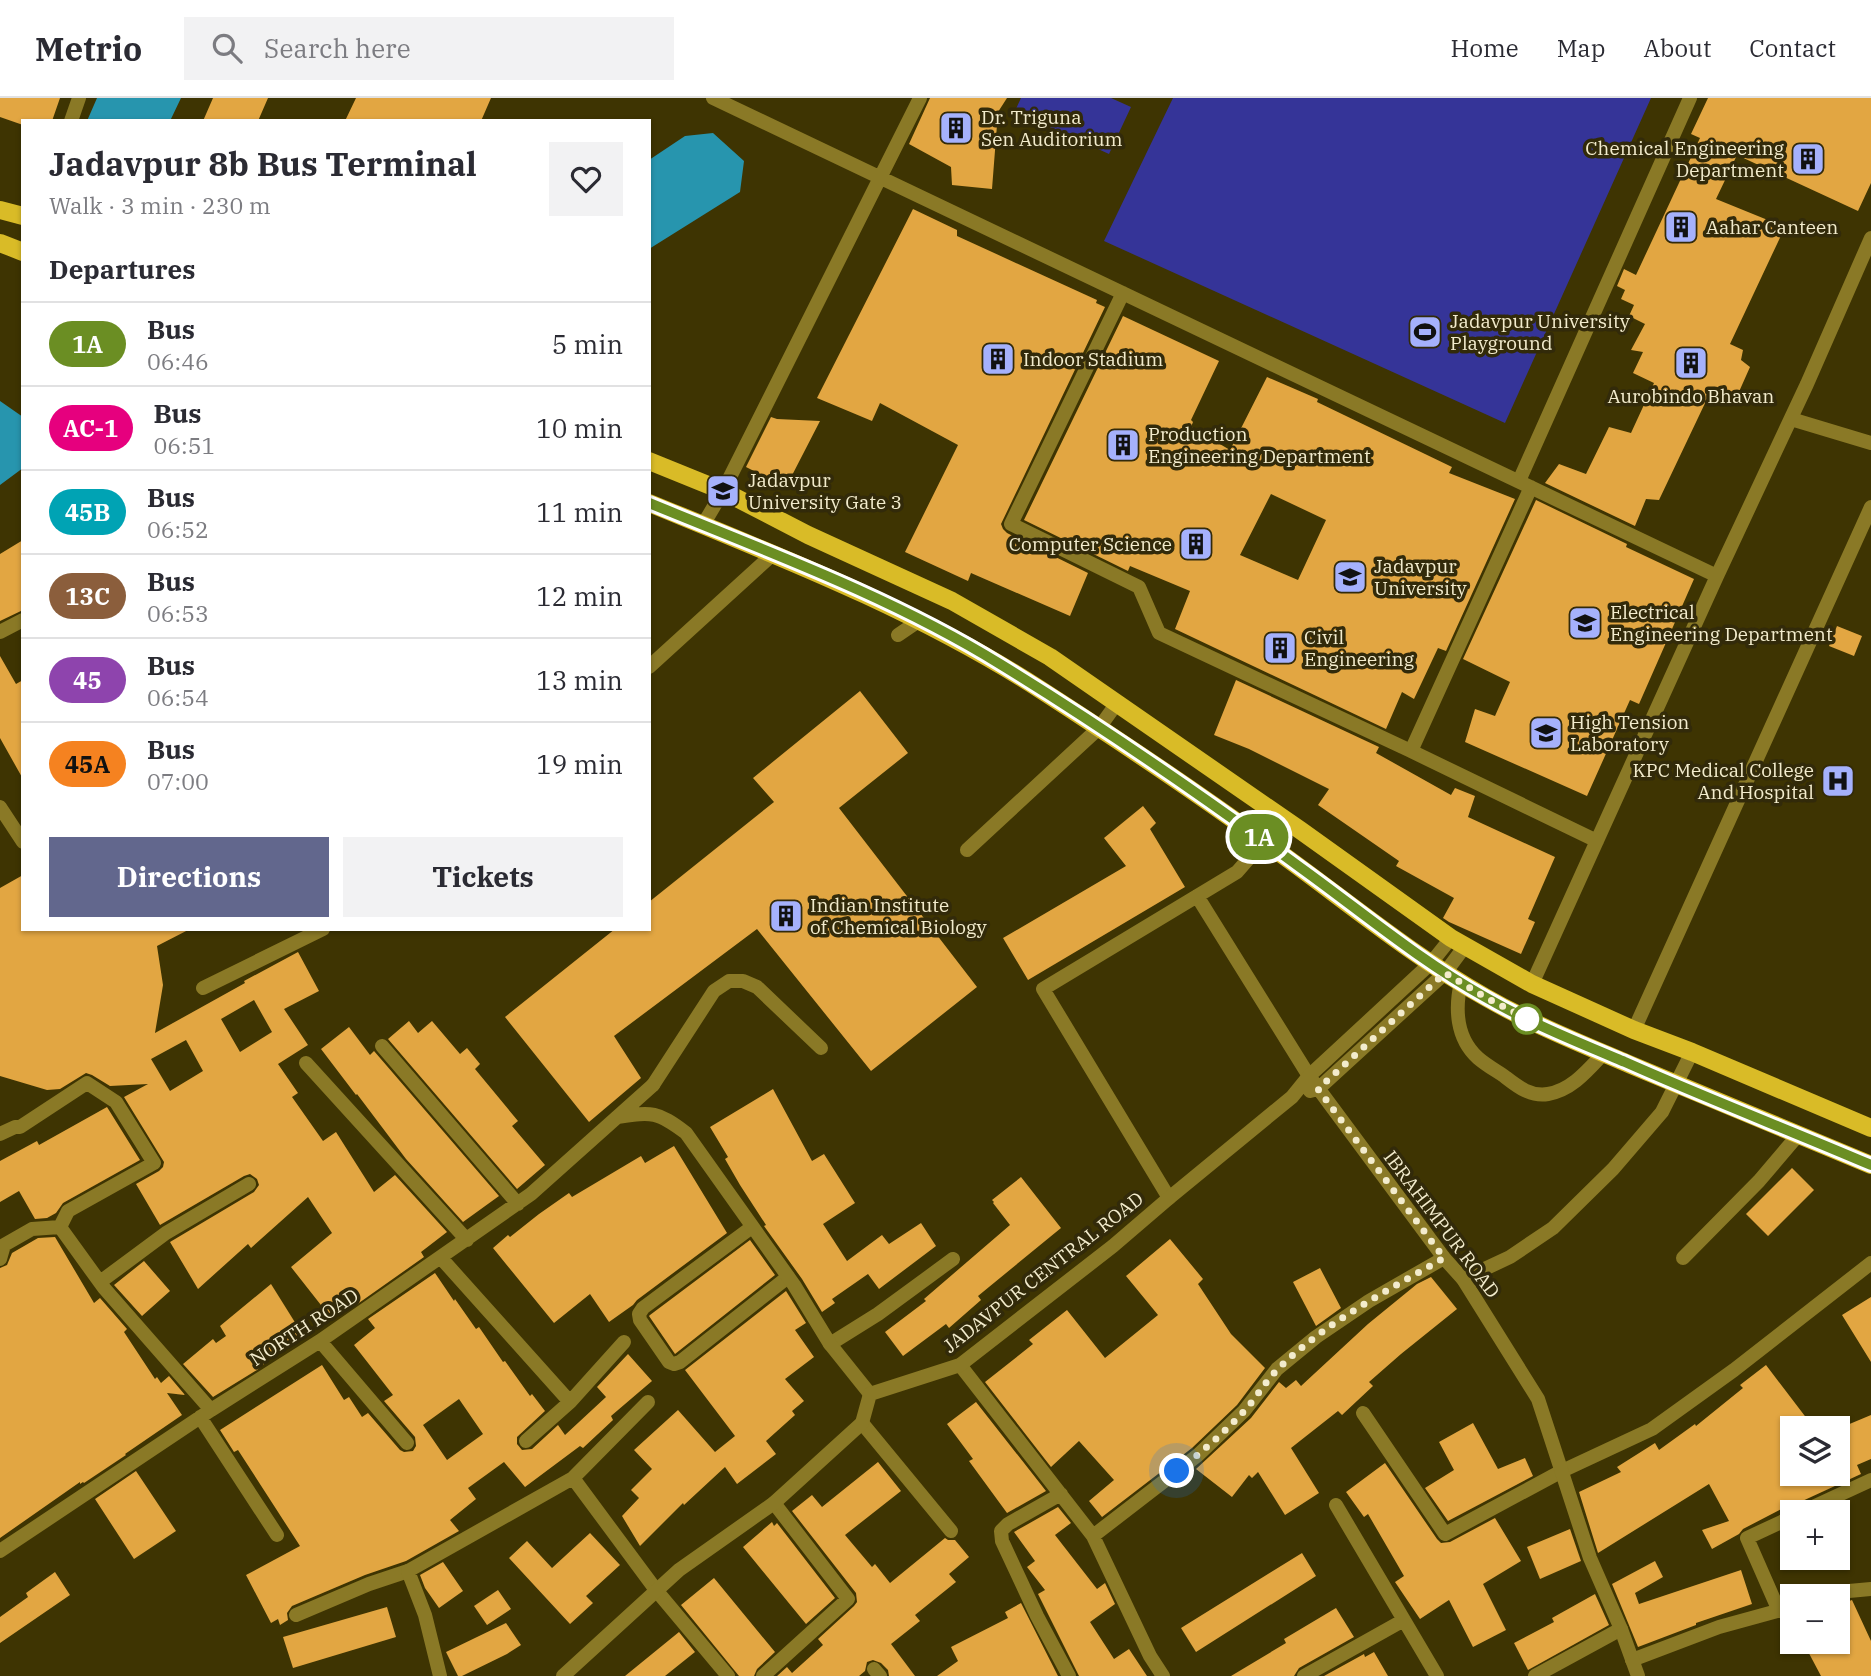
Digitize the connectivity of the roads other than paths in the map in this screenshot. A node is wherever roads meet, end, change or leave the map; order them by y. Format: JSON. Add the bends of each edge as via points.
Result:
{"nodes":[{"id":1,"x":79,"y":98,"type":"edge"},
{"id":2,"x":713,"y":98,"type":"edge"},
{"id":3,"x":920,"y":98,"type":"edge"},
{"id":4,"x":1690,"y":98,"type":"edge"},
{"id":5,"x":72,"y":119,"type":"edge"},
{"id":6,"x":881,"y":178,"type":"junction"},
{"id":7,"x":0,"y":210,"type":"edge"},
{"id":8,"x":21,"y":215,"type":"edge"},
{"id":9,"x":1871,"y":238,"type":"edge"},
{"id":10,"x":0,"y":243,"type":"edge"},
{"id":11,"x":21,"y":251,"type":"edge"},
{"id":12,"x":1123,"y":293,"type":"junction"},
{"id":13,"x":1791,"y":419,"type":"junction"},
{"id":14,"x":1871,"y":443,"type":"edge"},
{"id":15,"x":651,"y":462,"type":"edge"},
{"id":16,"x":1525,"y":484,"type":"junction"},
{"id":17,"x":723,"y":491,"type":"junction"},
{"id":18,"x":651,"y":504,"type":"edge"},
{"id":19,"x":1871,"y":507,"type":"edge"},
{"id":20,"x":703,"y":525,"type":"junction"},
{"id":21,"x":773,"y":554,"type":"junction"},
{"id":22,"x":1717,"y":576,"type":"junction"},
{"id":23,"x":920,"y":620,"type":"junction"},
{"id":24,"x":21,"y":621,"type":"edge"},
{"id":25,"x":0,"y":632,"type":"edge"},
{"id":26,"x":898,"y":635,"type":"dead end"},
{"id":27,"x":651,"y":665,"type":"edge"},
{"id":28,"x":1116,"y":703,"type":"junction"},
{"id":29,"x":1099,"y":728,"type":"junction"},
{"id":30,"x":1411,"y":751,"type":"junction"},
{"id":31,"x":0,"y":807,"type":"edge"},
{"id":32,"x":21,"y":839,"type":"edge"},
{"id":33,"x":1264,"y":841,"type":"junction"},
{"id":34,"x":1597,"y":841,"type":"junction"},
{"id":35,"x":967,"y":850,"type":"dead end"},
{"id":36,"x":1197,"y":896,"type":"junction"},
{"id":37,"x":320,"y":931,"type":"edge"},
{"id":38,"x":1458,"y":942,"type":"junction"},
{"id":39,"x":1446,"y":973,"type":"junction"},
{"id":40,"x":1532,"y":984,"type":"junction"},
{"id":41,"x":203,"y":988,"type":"dead end"},
{"id":42,"x":1634,"y":1030,"type":"junction"},
{"id":43,"x":382,"y":1046,"type":"dead end"},
{"id":44,"x":821,"y":1048,"type":"dead end"},
{"id":45,"x":1692,"y":1052,"type":"junction"},
{"id":46,"x":1604,"y":1054,"type":"junction"},
{"id":47,"x":306,"y":1063,"type":"dead end"},
{"id":48,"x":1309,"y":1076,"type":"junction"},
{"id":49,"x":1676,"y":1085,"type":"junction"},
{"id":50,"x":1318,"y":1089,"type":"junction"},
{"id":51,"x":1292,"y":1097,"type":"junction"},
{"id":52,"x":616,"y":1118,"type":"junction"},
{"id":53,"x":1871,"y":1128,"type":"edge"},
{"id":54,"x":0,"y":1134,"type":"edge"},
{"id":55,"x":1799,"y":1134,"type":"junction"},
{"id":56,"x":1871,"y":1165,"type":"edge"},
{"id":57,"x":250,"y":1184,"type":"dead end"},
{"id":58,"x":1169,"y":1198,"type":"junction"},
{"id":59,"x":518,"y":1204,"type":"junction"},
{"id":60,"x":60,"y":1227,"type":"junction"},
{"id":61,"x":752,"y":1227,"type":"junction"},
{"id":62,"x":467,"y":1240,"type":"junction"},
{"id":63,"x":441,"y":1258,"type":"junction"},
{"id":64,"x":1444,"y":1258,"type":"junction"},
{"id":65,"x":1683,"y":1258,"type":"dead end"},
{"id":66,"x":0,"y":1259,"type":"edge"},
{"id":67,"x":953,"y":1259,"type":"dead end"},
{"id":68,"x":1871,"y":1263,"type":"edge"},
{"id":69,"x":788,"y":1277,"type":"junction"},
{"id":70,"x":1463,"y":1279,"type":"junction"},
{"id":71,"x":100,"y":1282,"type":"junction"},
{"id":72,"x":320,"y":1341,"type":"junction"},
{"id":73,"x":624,"y":1342,"type":"dead end"},
{"id":74,"x":830,"y":1344,"type":"junction"},
{"id":75,"x":960,"y":1366,"type":"junction"},
{"id":76,"x":870,"y":1394,"type":"junction"},
{"id":77,"x":570,"y":1402,"type":"junction"},
{"id":78,"x":648,"y":1402,"type":"dead end"},
{"id":79,"x":206,"y":1413,"type":"junction"},
{"id":80,"x":1363,"y":1413,"type":"dead end"},
{"id":81,"x":862,"y":1423,"type":"junction"},
{"id":82,"x":526,"y":1441,"type":"dead end"},
{"id":83,"x":407,"y":1443,"type":"dead end"},
{"id":84,"x":1562,"y":1471,"type":"junction"},
{"id":85,"x":573,"y":1478,"type":"junction"},
{"id":86,"x":1871,"y":1480,"type":"edge"},
{"id":87,"x":1061,"y":1494,"type":"junction"},
{"id":88,"x":1828,"y":1500,"type":"edge"},
{"id":89,"x":774,"y":1503,"type":"junction"},
{"id":90,"x":1336,"y":1505,"type":"dead end"},
{"id":91,"x":1780,"y":1523,"type":"edge"},
{"id":92,"x":951,"y":1531,"type":"dead end"},
{"id":93,"x":277,"y":1535,"type":"dead end"},
{"id":94,"x":1093,"y":1536,"type":"junction"},
{"id":95,"x":0,"y":1551,"type":"edge"},
{"id":96,"x":408,"y":1571,"type":"junction"},
{"id":97,"x":1871,"y":1589,"type":"edge"},
{"id":98,"x":656,"y":1590,"type":"junction"},
{"id":99,"x":1850,"y":1591,"type":"edge"},
{"id":100,"x":1780,"y":1600,"type":"edge"},
{"id":101,"x":1780,"y":1610,"type":"edge"},
{"id":102,"x":296,"y":1615,"type":"dead end"},
{"id":103,"x":1404,"y":1620,"type":"junction"},
{"id":104,"x":1621,"y":1629,"type":"junction"},
{"id":105,"x":1632,"y":1660,"type":"junction"},
{"id":106,"x":440,"y":1676,"type":"edge"},
{"id":107,"x":563,"y":1676,"type":"edge"},
{"id":108,"x":728,"y":1676,"type":"edge"},
{"id":109,"x":763,"y":1676,"type":"edge"},
{"id":110,"x":1069,"y":1676,"type":"edge"},
{"id":111,"x":1163,"y":1676,"type":"edge"},
{"id":112,"x":1304,"y":1676,"type":"edge"},
{"id":113,"x":1437,"y":1676,"type":"edge"},
{"id":114,"x":1535,"y":1676,"type":"edge"},
{"id":115,"x":1639,"y":1676,"type":"edge"}],
"edges":[{"from":1,"to":5,"type":"street"},
{"from":2,"to":6,"type":"street"},
{"from":3,"to":6,"type":"street"},
{"from":4,"to":16,"type":"street"},
{"from":6,"to":12,"type":"street"},
{"from":6,"to":17,"type":"street"},
{"from":7,"to":8,"type":"main road"},
{"from":9,"to":13,"type":"street"},
{"from":10,"to":11,"type":"main road"},
{"from":12,"to":16,"type":"street"},
{"from":12,"to":30,"type":"street","via":[[1011,524],[1139,587],[1159,634]]},
{"from":13,"to":14,"type":"street"},
{"from":13,"to":22,"type":"street"},
{"from":15,"to":17,"type":"main road"},
{"from":16,"to":22,"type":"street"},
{"from":16,"to":30,"type":"street"},
{"from":17,"to":20,"type":"street"},
{"from":17,"to":28,"type":"main road","via":[[952,601],[1050,657]]},
{"from":18,"to":20,"type":"main road"},
{"from":19,"to":42,"type":"street"},
{"from":20,"to":21,"type":"main road"},
{"from":21,"to":23,"type":"main road"},
{"from":21,"to":27,"type":"street"},
{"from":22,"to":34,"type":"street"},
{"from":23,"to":26,"type":"street"},
{"from":23,"to":29,"type":"main road","via":[[996,661]]},
{"from":24,"to":25,"type":"street"},
{"from":28,"to":29,"type":"street"},
{"from":28,"to":38,"type":"main road"},
{"from":29,"to":33,"type":"main road"},
{"from":29,"to":35,"type":"street"},
{"from":30,"to":34,"type":"street"},
{"from":31,"to":32,"type":"street"},
{"from":33,"to":36,"type":"street","via":[[1237,872]]},
{"from":33,"to":39,"type":"main road"},
{"from":34,"to":40,"type":"street"},
{"from":36,"to":48,"type":"street","name":"IBRAHIMPUR ROAD"},
{"from":36,"to":58,"type":"street","via":[[1043,989]]},
{"from":37,"to":41,"type":"street"},
{"from":38,"to":39,"type":"street"},
{"from":38,"to":40,"type":"main road"},
{"from":39,"to":46,"type":"main road","via":[[1543,1027]]},
{"from":39,"to":46,"type":"street","via":[[1468,1046],[1522,1090],[1535,1094],[1559,1091]]},
{"from":39,"to":48,"type":"street","name":"JADAVPUR CENTRAL ROAD"},
{"from":39,"to":50,"type":"street","name":"JADAVPUR CENTRAL ROAD"},
{"from":40,"to":42,"type":"main road"},
{"from":42,"to":45,"type":"main road"},
{"from":43,"to":59,"type":"street"},
{"from":44,"to":52,"type":"street","name":"NORTH ROAD","via":[[757,987],[729,981],[714,991],[653,1085]]},
{"from":45,"to":49,"type":"street"},
{"from":45,"to":53,"type":"main road"},
{"from":46,"to":49,"type":"main road"},
{"from":47,"to":62,"type":"street"},
{"from":48,"to":50,"type":"street","name":"IBRAHIMPUR ROAD"},
{"from":48,"to":51,"type":"street","name":"JADAVPUR CENTRAL ROAD"},
{"from":49,"to":55,"type":"main road"},
{"from":49,"to":70,"type":"street","via":[[1662,1112],[1621,1160],[1553,1228],[1510,1257]]},
{"from":50,"to":51,"type":"street","name":"JADAVPUR CENTRAL ROAD"},
{"from":50,"to":64,"type":"street","name":"IBRAHIMPUR ROAD"},
{"from":51,"to":58,"type":"street","name":"JADAVPUR CENTRAL ROAD"},
{"from":52,"to":59,"type":"street","name":"NORTH ROAD"},
{"from":52,"to":61,"type":"street","via":[[646,1112],[667,1118],[686,1133]]},
{"from":54,"to":60,"type":"street","via":[[20,1127],[87,1083],[116,1102],[155,1163],[68,1211]]},
{"from":55,"to":56,"type":"main road"},
{"from":55,"to":65,"type":"street"},
{"from":57,"to":71,"type":"street","via":[[166,1233]]},
{"from":58,"to":75,"type":"street","name":"JADAVPUR CENTRAL ROAD"},
{"from":59,"to":62,"type":"street","name":"NORTH ROAD"},
{"from":60,"to":66,"type":"street","via":[[32,1229],[4,1245]]},
{"from":60,"to":71,"type":"street"},
{"from":61,"to":69,"type":"street"},
{"from":61,"to":69,"type":"street","via":[[639,1314],[669,1362],[680,1362]]},
{"from":62,"to":63,"type":"street","name":"NORTH ROAD"},
{"from":63,"to":72,"type":"street","name":"NORTH ROAD"},
{"from":63,"to":77,"type":"street"},
{"from":64,"to":70,"type":"street","name":"IBRAHIMPUR ROAD"},
{"from":64,"to":94,"type":"street","via":[[1316,1336],[1277,1369],[1244,1411],[1198,1455]]},
{"from":67,"to":74,"type":"street"},
{"from":68,"to":84,"type":"street","via":[[1652,1429]]},
{"from":69,"to":74,"type":"street"},
{"from":70,"to":84,"type":"street","name":"IBRAHIMPUR ROAD","via":[[1538,1399]]},
{"from":71,"to":79,"type":"street"},
{"from":72,"to":79,"type":"street","name":"NORTH ROAD"},
{"from":72,"to":83,"type":"street"},
{"from":73,"to":77,"type":"street"},
{"from":74,"to":76,"type":"street"},
{"from":75,"to":76,"type":"street","name":"JADAVPUR CENTRAL ROAD"},
{"from":75,"to":87,"type":"street"},
{"from":76,"to":81,"type":"street"},
{"from":77,"to":82,"type":"street"},
{"from":78,"to":85,"type":"street"},
{"from":79,"to":93,"type":"street"},
{"from":79,"to":95,"type":"street","name":"NORTH ROAD"},
{"from":80,"to":84,"type":"street","via":[[1445,1534]]},
{"from":81,"to":89,"type":"street"},
{"from":81,"to":92,"type":"street"},
{"from":84,"to":104,"type":"street","name":"IBRAHIMPUR ROAD","via":[[1590,1558]]},
{"from":85,"to":96,"type":"street"},
{"from":85,"to":98,"type":"street"},
{"from":86,"to":88,"type":"street"},
{"from":87,"to":94,"type":"street"},
{"from":87,"to":110,"type":"street","via":[[1001,1531]]},
{"from":89,"to":98,"type":"street"},
{"from":89,"to":109,"type":"street","via":[[848,1599]]},
{"from":90,"to":103,"type":"street"},
{"from":91,"to":100,"type":"street","via":[[1747,1538]]},
{"from":94,"to":111,"type":"street"},
{"from":96,"to":102,"type":"street"},
{"from":96,"to":106,"type":"street"},
{"from":97,"to":99,"type":"street"},
{"from":98,"to":107,"type":"street"},
{"from":98,"to":108,"type":"street"},
{"from":101,"to":105,"type":"street","via":[[1719,1627]]},
{"from":103,"to":112,"type":"street"},
{"from":103,"to":113,"type":"street"},
{"from":104,"to":105,"type":"street","name":"IBRAHIMPUR ROAD"},
{"from":104,"to":114,"type":"street"},
{"from":105,"to":115,"type":"street","name":"IBRAHIMPUR ROAD"}]}
